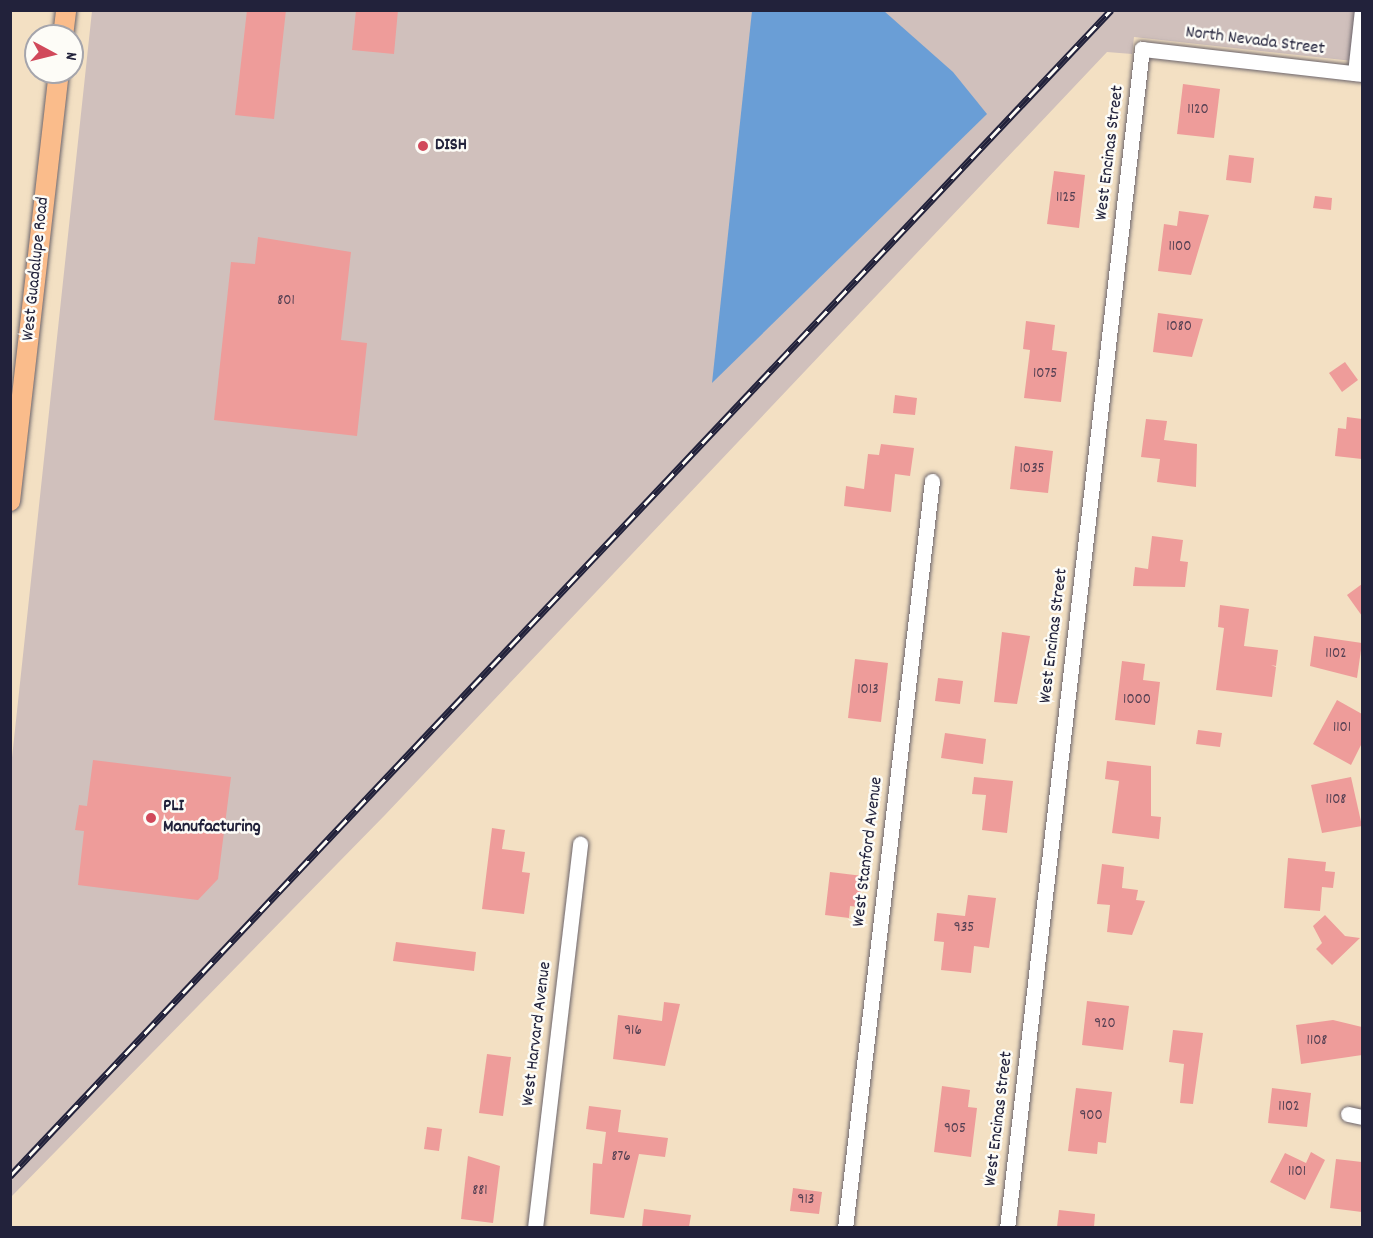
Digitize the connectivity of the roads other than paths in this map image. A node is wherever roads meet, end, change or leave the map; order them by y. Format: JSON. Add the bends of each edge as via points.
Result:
{"nodes":[{"id":1,"x":58,"y":10,"type":"edge"},
{"id":2,"x":1362,"y":10,"type":"edge"},
{"id":3,"x":66,"y":11,"type":"edge"},
{"id":4,"x":1142,"y":49,"type":"joint"},
{"id":5,"x":1359,"y":74,"type":"edge"},
{"id":6,"x":58,"y":84,"type":"edge"},
{"id":7,"x":932,"y":481,"type":"dead end"},
{"id":8,"x":10,"y":501,"type":"edge"},
{"id":9,"x":580,"y":844,"type":"dead end"},
{"id":10,"x":535,"y":1227,"type":"edge"},
{"id":11,"x":845,"y":1227,"type":"edge"},
{"id":12,"x":1007,"y":1227,"type":"edge"}],
"edges":[{"from":1,"to":3,"type":"street"},
{"from":2,"to":5,"type":"street"},
{"from":4,"to":5,"type":"street","name":"North Nevada Street"},
{"from":4,"to":12,"type":"street","name":"West Encinas Street"},
{"from":6,"to":8,"type":"main road","name":"West Guadalupe Road"},
{"from":7,"to":11,"type":"street","name":"West Stanford Avenue"},
{"from":9,"to":10,"type":"street","name":"West Harvard Avenue"}]}
